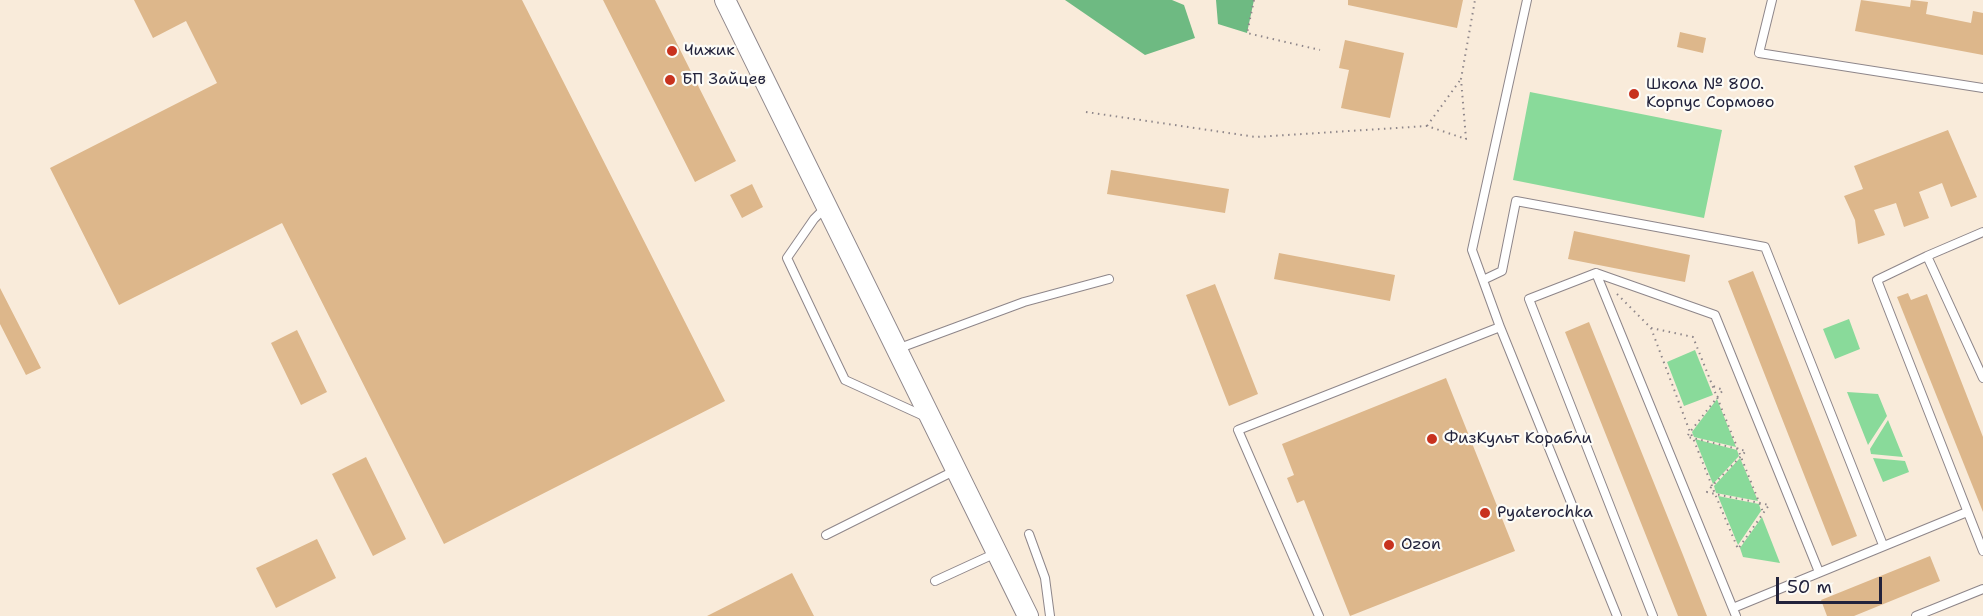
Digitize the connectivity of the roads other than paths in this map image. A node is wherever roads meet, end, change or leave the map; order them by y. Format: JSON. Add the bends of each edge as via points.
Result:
{"nodes":[{"id":1,"x":725,"y":0,"type":"edge"},
{"id":2,"x":1527,"y":0,"type":"edge"},
{"id":3,"x":1772,"y":0,"type":"edge"},
{"id":4,"x":1983,"y":88,"type":"edge"},
{"id":5,"x":826,"y":207,"type":"junction"},
{"id":6,"x":1983,"y":232,"type":"edge"},
{"id":7,"x":1928,"y":256,"type":"junction"},
{"id":8,"x":1596,"y":273,"type":"junction"},
{"id":9,"x":1109,"y":279,"type":"dead end"},
{"id":10,"x":1483,"y":280,"type":"junction"},
{"id":11,"x":1500,"y":327,"type":"junction"},
{"id":12,"x":897,"y":349,"type":"junction"},
{"id":13,"x":1983,"y":378,"type":"edge"},
{"id":14,"x":932,"y":420,"type":"junction"},
{"id":15,"x":957,"y":469,"type":"junction"},
{"id":16,"x":1967,"y":512,"type":"junction"},
{"id":17,"x":1029,"y":534,"type":"dead end"},
{"id":18,"x":826,"y":535,"type":"dead end"},
{"id":19,"x":1883,"y":544,"type":"junction"},
{"id":20,"x":1983,"y":551,"type":"edge"},
{"id":21,"x":997,"y":552,"type":"junction"},
{"id":22,"x":1819,"y":572,"type":"junction"},
{"id":23,"x":935,"y":581,"type":"dead end"},
{"id":24,"x":1983,"y":589,"type":"edge"},
{"id":25,"x":1734,"y":612,"type":"edge"},
{"id":26,"x":1028,"y":616,"type":"edge"},
{"id":27,"x":1050,"y":616,"type":"edge"},
{"id":28,"x":1319,"y":616,"type":"edge"},
{"id":29,"x":1617,"y":616,"type":"edge"},
{"id":30,"x":1653,"y":616,"type":"edge"},
{"id":31,"x":1916,"y":616,"type":"edge"}],
"edges":[{"from":1,"to":5,"type":"street"},
{"from":2,"to":10,"type":"lane","via":[[1472,250]]},
{"from":3,"to":4,"type":"lane","via":[[1759,53]]},
{"from":5,"to":12,"type":"street"},
{"from":5,"to":14,"type":"lane","via":[[787,258],[845,380]]},
{"from":6,"to":7,"type":"lane"},
{"from":7,"to":13,"type":"lane"},
{"from":7,"to":16,"type":"lane","via":[[1877,280]]},
{"from":8,"to":22,"type":"lane","via":[[1715,315]]},
{"from":8,"to":25,"type":"lane"},
{"from":8,"to":30,"type":"lane","via":[[1529,299]]},
{"from":9,"to":12,"type":"lane","via":[[1024,302]]},
{"from":10,"to":11,"type":"lane"},
{"from":10,"to":19,"type":"lane","via":[[1502,271],[1516,201],[1765,247]]},
{"from":11,"to":28,"type":"lane","via":[[1238,430]]},
{"from":11,"to":29,"type":"lane"},
{"from":12,"to":14,"type":"street"},
{"from":14,"to":15,"type":"street"},
{"from":15,"to":18,"type":"lane"},
{"from":15,"to":21,"type":"street"},
{"from":16,"to":19,"type":"lane"},
{"from":16,"to":20,"type":"lane"},
{"from":17,"to":27,"type":"lane","via":[[1045,578]]},
{"from":19,"to":22,"type":"lane"},
{"from":21,"to":23,"type":"lane"},
{"from":21,"to":26,"type":"street"},
{"from":22,"to":25,"type":"lane"},
{"from":24,"to":31,"type":"lane"}]}
